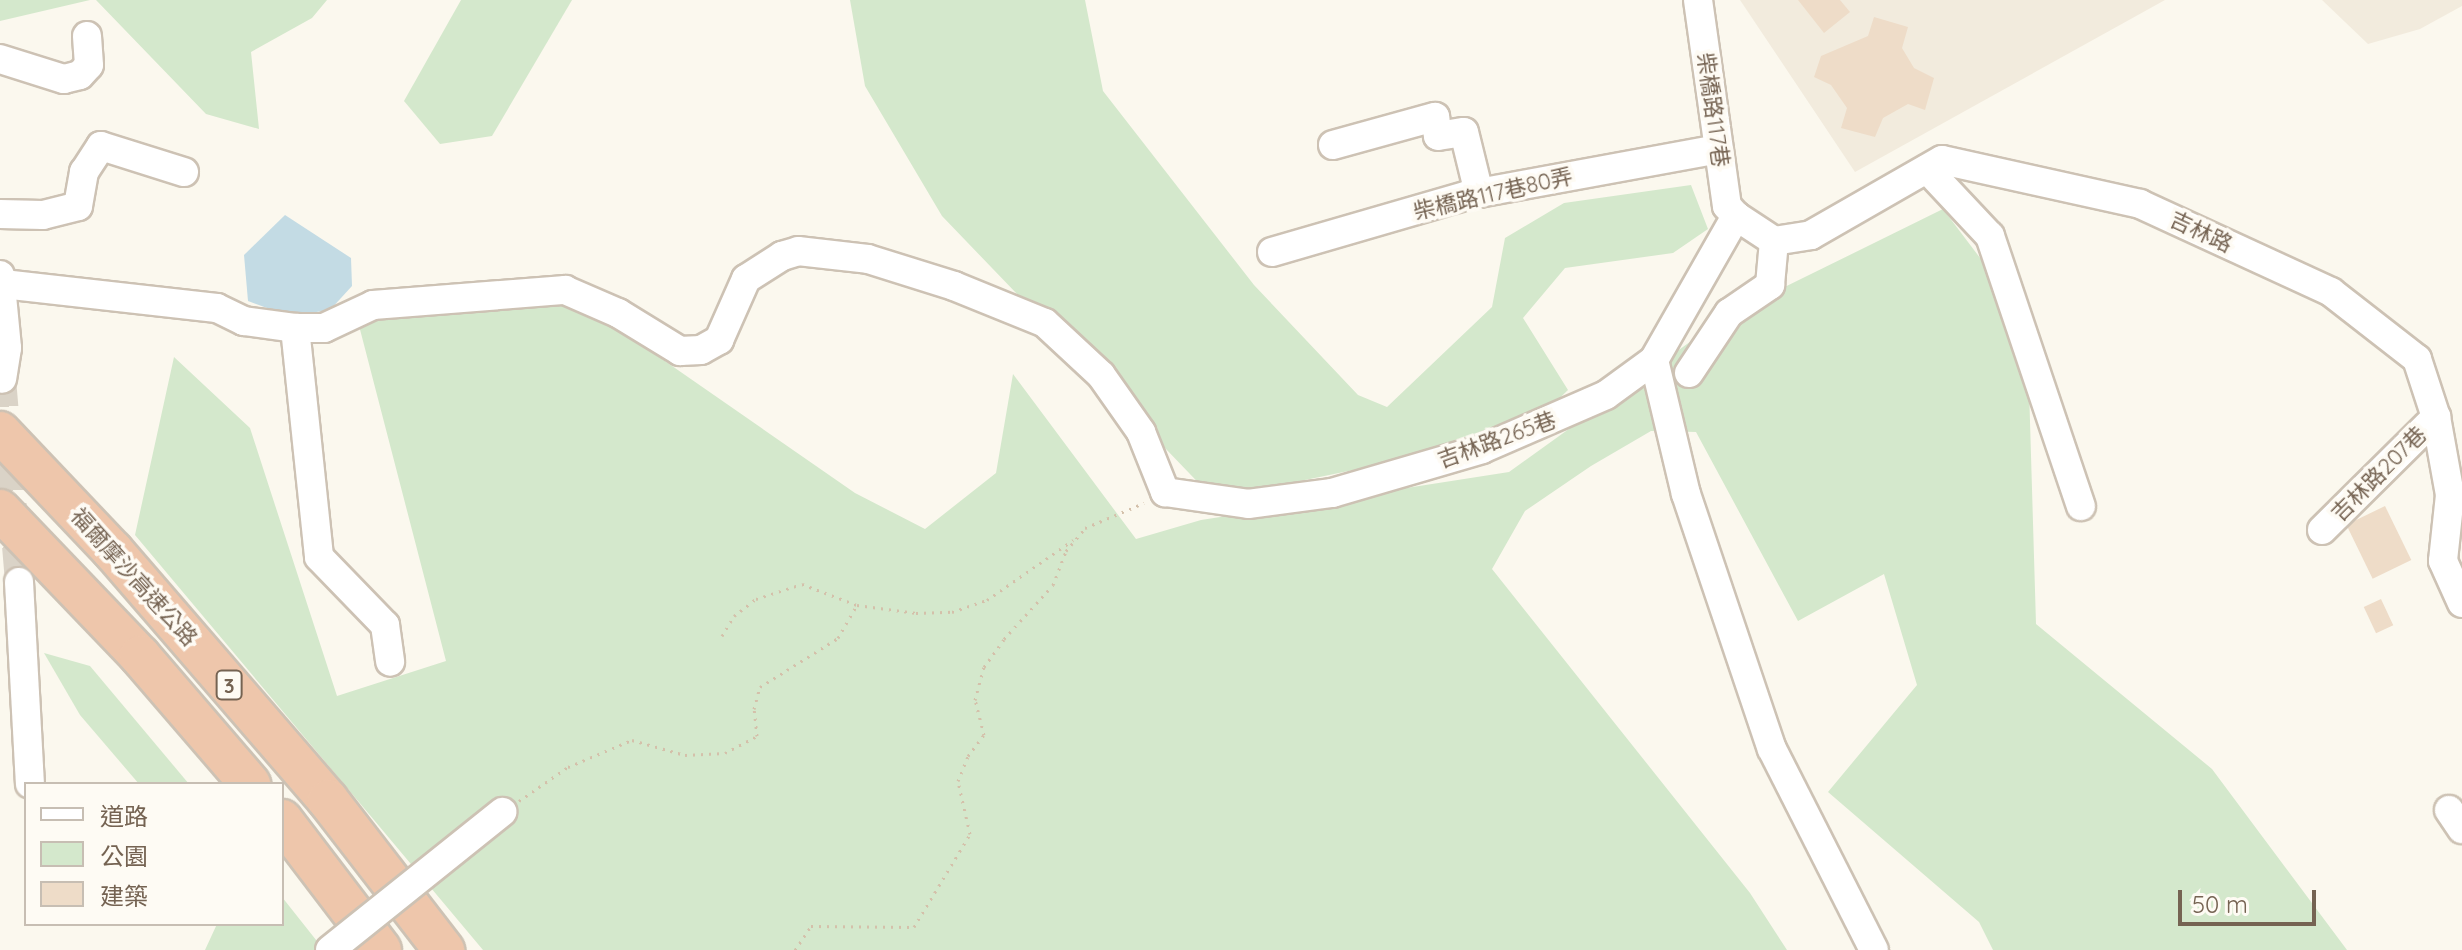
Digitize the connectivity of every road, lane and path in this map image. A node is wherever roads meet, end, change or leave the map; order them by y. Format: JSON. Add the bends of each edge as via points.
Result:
{"nodes":[{"id":1,"x":1698,"y":0,"type":"edge"},
{"id":2,"x":87,"y":36,"type":"dead end"},
{"id":3,"x":0,"y":59,"type":"edge"},
{"id":4,"x":1333,"y":145,"type":"dead end"},
{"id":5,"x":1718,"y":149,"type":"junction"},
{"id":6,"x":1927,"y":169,"type":"junction"},
{"id":7,"x":184,"y":172,"type":"dead end"},
{"id":8,"x":1479,"y":193,"type":"junction"},
{"id":9,"x":0,"y":214,"type":"edge"},
{"id":10,"x":1736,"y":216,"type":"junction"},
{"id":11,"x":1774,"y":241,"type":"junction"},
{"id":12,"x":1272,"y":252,"type":"dead end"},
{"id":13,"x":2,"y":279,"type":"edge"},
{"id":14,"x":295,"y":328,"type":"junction"},
{"id":15,"x":1654,"y":360,"type":"junction"},
{"id":16,"x":1689,"y":373,"type":"dead end"},
{"id":17,"x":2,"y":379,"type":"edge"},
{"id":18,"x":2436,"y":417,"type":"junction"},
{"id":19,"x":0,"y":432,"type":"edge"},
{"id":20,"x":1165,"y":492,"type":"junction"},
{"id":21,"x":2081,"y":506,"type":"dead end"},
{"id":22,"x":0,"y":510,"type":"edge"},
{"id":23,"x":2322,"y":530,"type":"dead end"},
{"id":24,"x":1077,"y":538,"type":"junction"},
{"id":25,"x":19,"y":582,"type":"tunnel mouth"},
{"id":26,"x":2462,"y":603,"type":"edge"},
{"id":27,"x":857,"y":605,"type":"junction"},
{"id":28,"x":722,"y":636,"type":"dead end"},
{"id":29,"x":390,"y":662,"type":"dead end"},
{"id":30,"x":30,"y":782,"type":"edge"},
{"id":31,"x":248,"y":782,"type":"edge"},
{"id":32,"x":502,"y":812,"type":"joint"},
{"id":33,"x":284,"y":823,"type":"edge"},
{"id":34,"x":330,"y":950,"type":"edge"},
{"id":35,"x":381,"y":950,"type":"edge"},
{"id":36,"x":444,"y":950,"type":"edge"},
{"id":37,"x":795,"y":950,"type":"edge"},
{"id":38,"x":1874,"y":950,"type":"edge"}],
"edges":[{"from":1,"to":5,"type":"street","name":"柴橋路117巷"},
{"from":2,"to":3,"type":"street","via":[[89,65],[80,75],[64,79]]},
{"from":4,"to":8,"type":"street","via":[[1435,117],[1438,136],[1464,132]]},
{"from":5,"to":8,"type":"street","name":"柴橋路117巷80弄"},
{"from":5,"to":10,"type":"street","name":"柴橋路117巷","via":[[1727,206]]},
{"from":6,"to":11,"type":"street","name":"吉林路","via":[[1811,235]]},
{"from":6,"to":18,"type":"street","name":"吉林路","via":[[1942,160],[2140,204],[2331,292],[2417,359]]},
{"from":6,"to":21,"type":"street","via":[[1990,236]]},
{"from":7,"to":9,"type":"street","via":[[101,146],[84,172],[78,206],[43,215]]},
{"from":8,"to":12,"type":"street","name":"柴橋路117巷80弄"},
{"from":10,"to":11,"type":"street"},
{"from":10,"to":15,"type":"street","name":"吉林路265巷"},
{"from":11,"to":16,"type":"street","via":[[1770,285],[1729,313]]},
{"from":13,"to":14,"type":"street","via":[[217,308],[244,321]]},
{"from":13,"to":17,"type":"street","via":[[7,348]]},
{"from":14,"to":20,"type":"street","via":[[324,328],[373,305],[565,290],[618,313],[680,351],[701,350],[719,340],[746,279],[782,256],[798,251],[868,259],[1045,323],[1101,375],[1141,432]]},
{"from":14,"to":29,"type":"street","via":[[319,557],[385,625]]},
{"from":15,"to":20,"type":"street","name":"吉林路265巷","via":[[1606,395],[1548,422],[1482,449],[1332,493],[1248,504]]},
{"from":15,"to":38,"type":"street","via":[[1686,494],[1772,749]]},
{"from":18,"to":23,"type":"street","name":"吉林路207巷"},
{"from":18,"to":26,"type":"street","name":"吉林路","via":[[2450,495],[2443,561]]},
{"from":19,"to":36,"type":"highway","name":"福爾摩沙高速公路","number":"3","via":[[113,551],[317,788]]},
{"from":20,"to":24,"type":"path","via":[[1085,528]]},
{"from":22,"to":31,"type":"highway","number":"3","via":[[140,656]]},
{"from":24,"to":27,"type":"path","via":[[987,600],[952,612]]},
{"from":24,"to":37,"type":"path","via":[[1053,585],[984,667],[975,700],[984,735],[958,781],[970,834],[914,927],[811,926]]},
{"from":25,"to":30,"type":"street"},
{"from":27,"to":28,"type":"path","via":[[802,584],[756,599],[734,616]]},
{"from":27,"to":32,"type":"path","via":[[838,638],[760,687],[754,709],[757,736],[725,753],[685,755],[632,740],[568,767]]},
{"from":32,"to":34,"type":"street","bridge":true},
{"from":33,"to":35,"type":"highway"}]}
